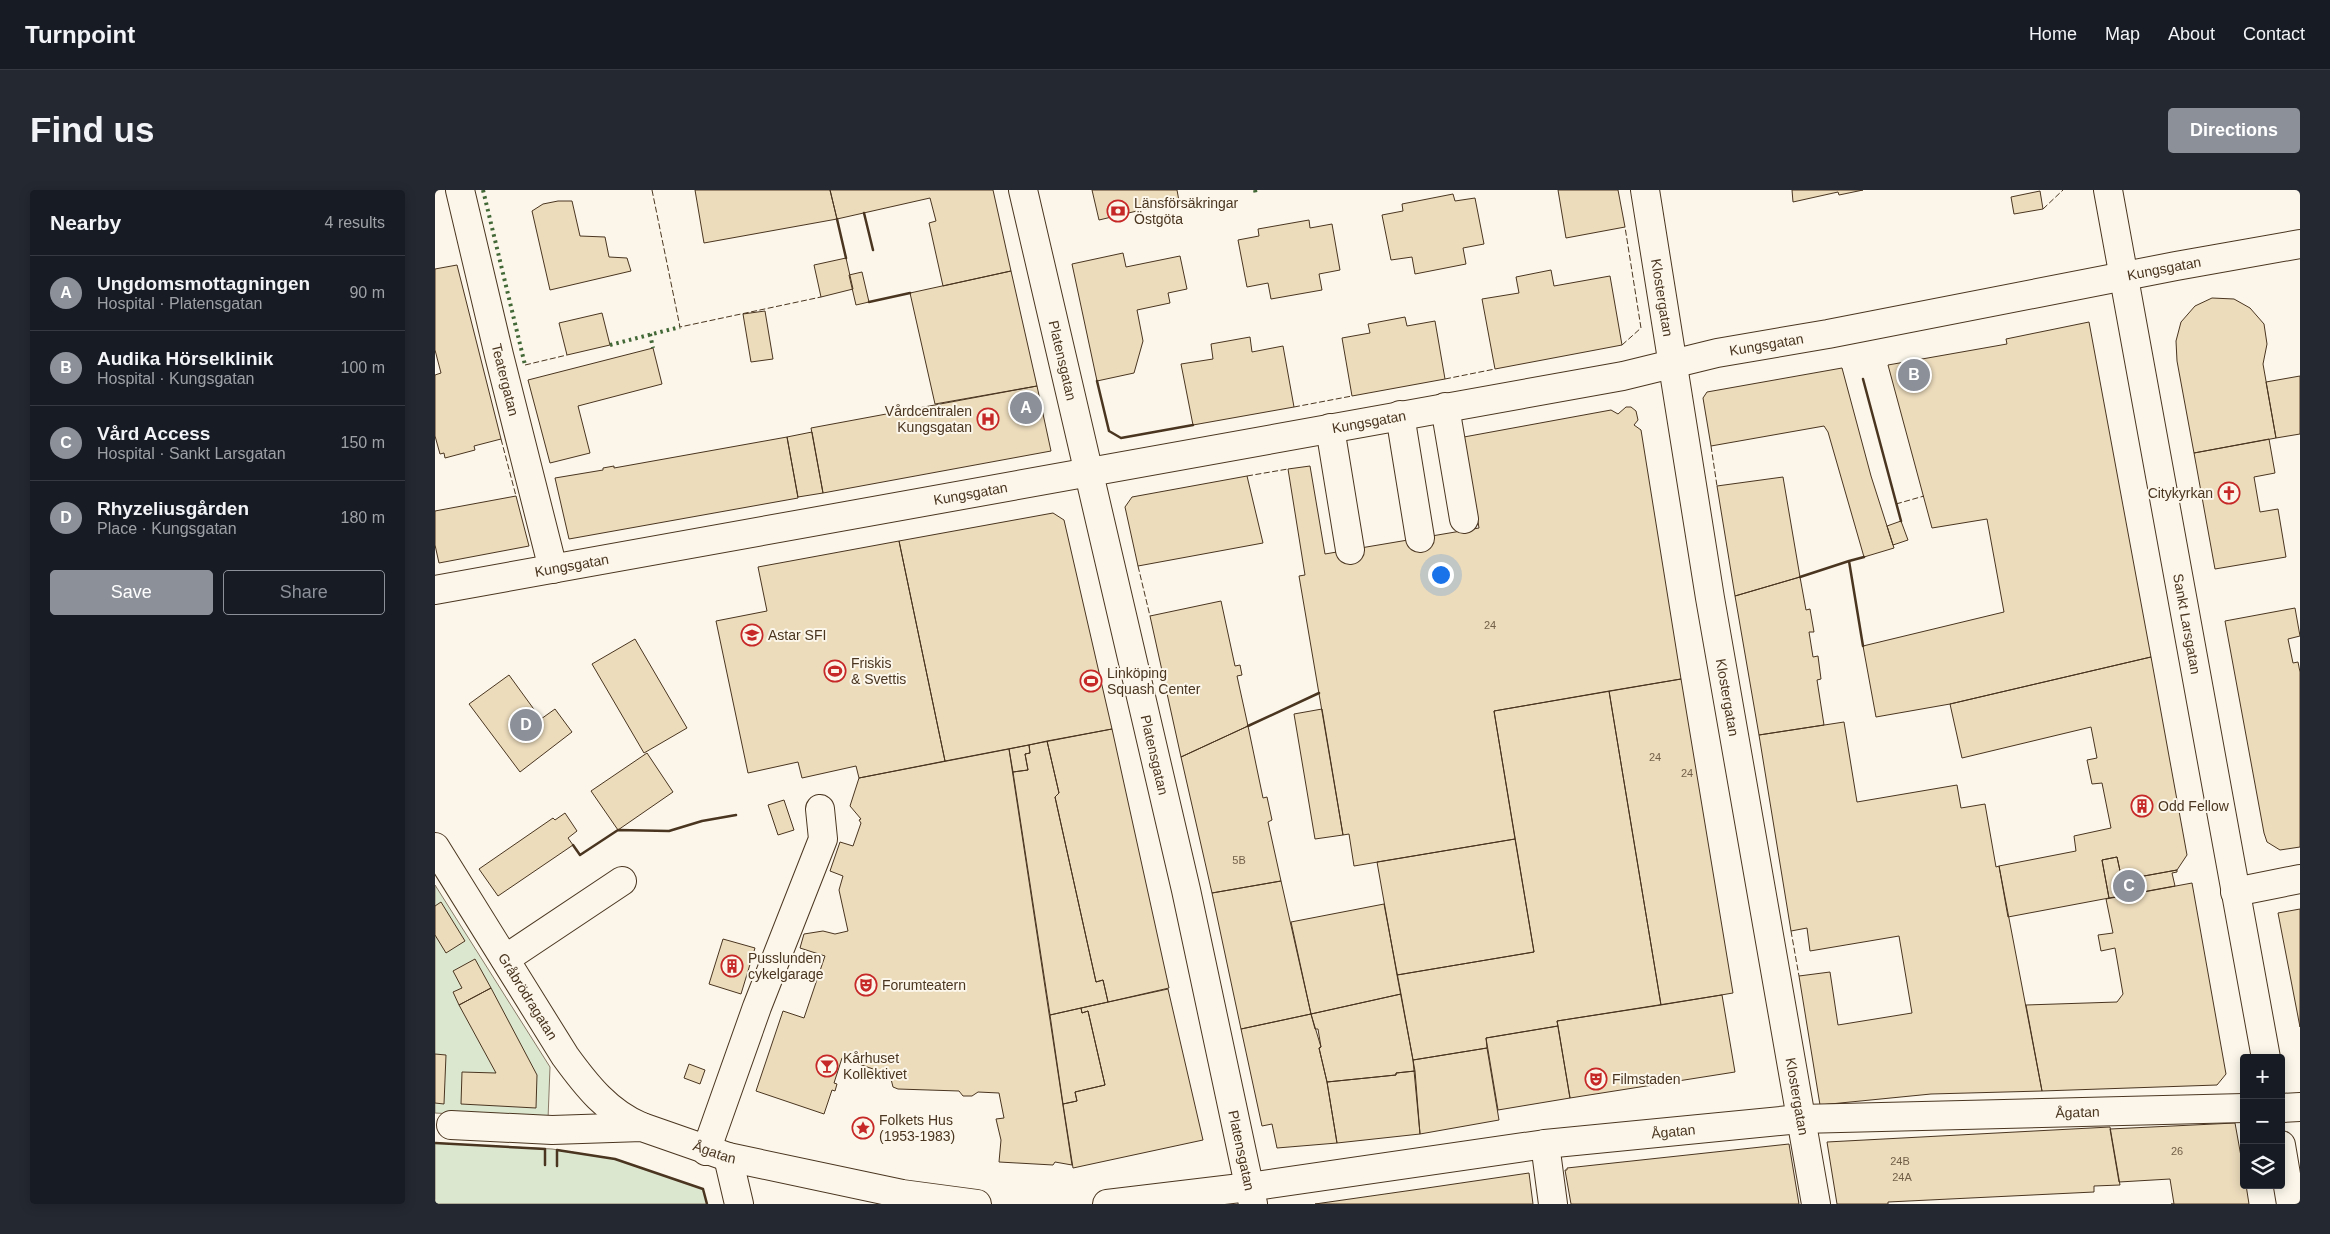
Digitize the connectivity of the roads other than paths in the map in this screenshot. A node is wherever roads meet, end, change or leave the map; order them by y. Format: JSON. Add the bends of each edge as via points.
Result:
{"nodes":[{"id":1,"x":461,"y":190,"type":"edge"},
{"id":2,"x":1023,"y":190,"type":"edge"},
{"id":3,"x":1645,"y":190,"type":"edge"},
{"id":4,"x":2108,"y":190,"type":"edge"},
{"id":5,"x":2300,"y":244,"type":"edge"},
{"id":6,"x":2124,"y":276,"type":"junction"},
{"id":7,"x":1673,"y":363,"type":"junction"},
{"id":8,"x":1445,"y":407,"type":"junction"},
{"id":9,"x":1400,"y":415,"type":"junction"},
{"id":10,"x":1331,"y":428,"type":"junction"},
{"id":11,"x":1087,"y":472,"type":"junction"},
{"id":12,"x":1464,"y":519,"type":"dead end"},
{"id":13,"x":1420,"y":538,"type":"dead end"},
{"id":14,"x":1350,"y":550,"type":"dead end"},
{"id":15,"x":553,"y":569,"type":"junction"},
{"id":16,"x":435,"y":590,"type":"edge"},
{"id":17,"x":820,"y":809,"type":"dead end"},
{"id":18,"x":435,"y":847,"type":"edge"},
{"id":19,"x":2300,"y":879,"type":"edge"},
{"id":20,"x":622,"y":881,"type":"dead end"},
{"id":21,"x":2235,"y":892,"type":"junction"},
{"id":22,"x":505,"y":959,"type":"junction"},
{"id":23,"x":2264,"y":1054,"type":"edge"},
{"id":24,"x":2300,"y":1107,"type":"edge"},
{"id":25,"x":2240,"y":1108,"type":"edge"},
{"id":26,"x":2285,"y":1108,"type":"edge"},
{"id":27,"x":1800,"y":1119,"type":"junction"},
{"id":28,"x":451,"y":1125,"type":"dead end"},
{"id":29,"x":642,"y":1127,"type":"junction"},
{"id":30,"x":1545,"y":1144,"type":"junction"},
{"id":31,"x":717,"y":1154,"type":"junction"},
{"id":32,"x":2285,"y":1169,"type":"edge"},
{"id":33,"x":1251,"y":1196,"type":"edge"},
{"id":34,"x":739,"y":1204,"type":"edge"},
{"id":35,"x":977,"y":1204,"type":"edge"},
{"id":36,"x":1107,"y":1204,"type":"edge"},
{"id":37,"x":1553,"y":1204,"type":"edge"},
{"id":38,"x":1816,"y":1204,"type":"edge"},
{"id":39,"x":2291,"y":1204,"type":"edge"}],
"edges":[{"from":1,"to":15,"type":"street","name":"Teatergatan","via":[[496,345]]},
{"from":2,"to":11,"type":"street","name":"Platensgatan"},
{"from":3,"to":7,"type":"street","name":"Klostergatan"},
{"from":4,"to":6,"type":"street","name":"Sankt Larsgatan"},
{"from":5,"to":6,"type":"street","name":"Kungsgatan"},
{"from":6,"to":7,"type":"street","name":"Kungsgatan"},
{"from":6,"to":21,"type":"street","name":"Sankt Larsgatan"},
{"from":7,"to":8,"type":"street","name":"Kungsgatan","via":[[1631,374]]},
{"from":7,"to":27,"type":"street","name":"Klostergatan"},
{"from":8,"to":9,"type":"street","name":"Kungsgatan"},
{"from":8,"to":12,"type":"street"},
{"from":9,"to":10,"type":"street","name":"Kungsgatan"},
{"from":9,"to":13,"type":"street"},
{"from":10,"to":11,"type":"street","name":"Kungsgatan"},
{"from":10,"to":14,"type":"street"},
{"from":11,"to":15,"type":"street","name":"Kungsgatan"},
{"from":11,"to":33,"type":"street","name":"Platensgatan","via":[[1183,880]]},
{"from":15,"to":16,"type":"street","name":"Kungsgatan"},
{"from":17,"to":31,"type":"street","via":[[823,839],[757,1007]]},
{"from":18,"to":22,"type":"street","name":"Gråbrödragatan"},
{"from":19,"to":21,"type":"street"},
{"from":20,"to":22,"type":"street"},
{"from":21,"to":23,"type":"street","name":"Sankt Larsgatan"},
{"from":22,"to":29,"type":"street","name":"Gråbrödragatan","via":[[584,1082],[604,1103],[626,1120]]},
{"from":24,"to":26,"type":"street"},
{"from":25,"to":27,"type":"street","name":"Ågatan"},
{"from":27,"to":30,"type":"street","name":"Ågatan"},
{"from":27,"to":38,"type":"street","name":"Klostergatan"},
{"from":28,"to":29,"type":"street","name":"Ågatan","via":[[552,1130]]},
{"from":29,"to":31,"type":"street","name":"Ågatan"},
{"from":30,"to":33,"type":"street","name":"Ågatan"},
{"from":30,"to":37,"type":"street"},
{"from":31,"to":34,"type":"street"},
{"from":31,"to":35,"type":"street","name":"Ågatan","via":[[902,1194]]},
{"from":32,"to":39,"type":"street"},
{"from":33,"to":36,"type":"street","name":"Ågatan"}]}
